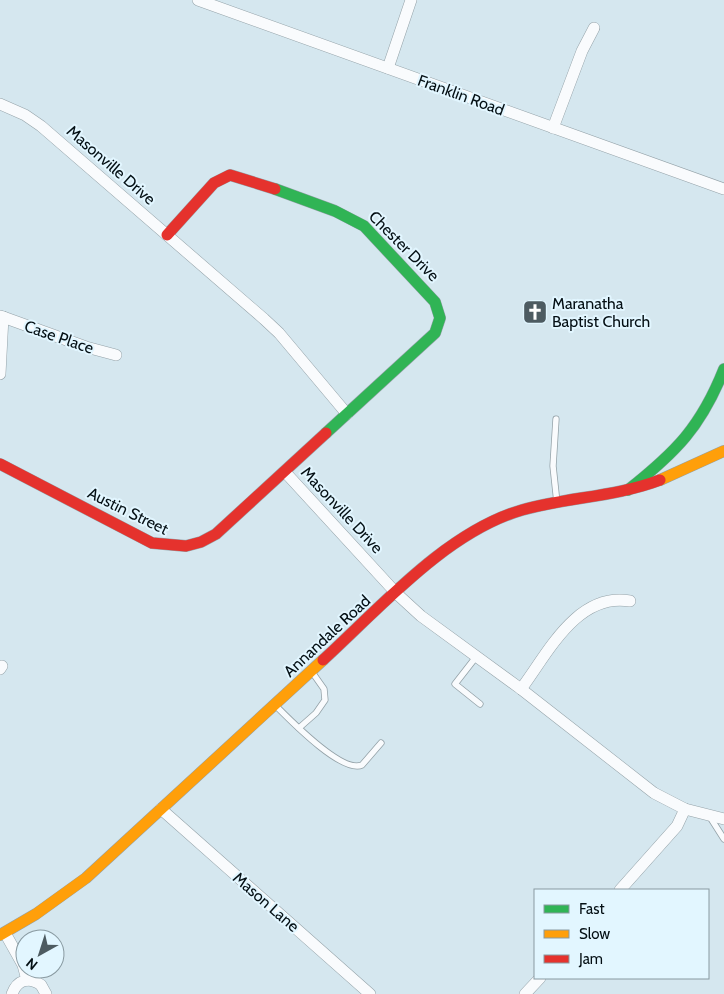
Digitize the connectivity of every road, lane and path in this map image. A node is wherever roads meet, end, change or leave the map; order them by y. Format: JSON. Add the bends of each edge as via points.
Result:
{"nodes":[{"id":1,"x":198,"y":0,"type":"edge"},
{"id":2,"x":411,"y":0,"type":"edge"},
{"id":3,"x":594,"y":28,"type":"dead end"},
{"id":4,"x":388,"y":68,"type":"junction"},
{"id":5,"x":0,"y":104,"type":"edge"},
{"id":6,"x":554,"y":128,"type":"junction"},
{"id":7,"x":724,"y":189,"type":"edge"},
{"id":8,"x":166,"y":235,"type":"junction"},
{"id":9,"x":1,"y":317,"type":"edge"},
{"id":10,"x":116,"y":355,"type":"dead end"},
{"id":11,"x":724,"y":369,"type":"edge"},
{"id":12,"x":0,"y":374,"type":"edge"},
{"id":13,"x":347,"y":414,"type":"junction"},
{"id":14,"x":556,"y":419,"type":"dead end"},
{"id":15,"x":724,"y":451,"type":"edge"},
{"id":16,"x":0,"y":464,"type":"edge"},
{"id":17,"x":285,"y":472,"type":"junction"},
{"id":18,"x":628,"y":490,"type":"junction"},
{"id":19,"x":557,"y":503,"type":"junction"},
{"id":20,"x":397,"y":594,"type":"junction"},
{"id":21,"x":630,"y":601,"type":"dead end"},
{"id":22,"x":476,"y":657,"type":"junction"},
{"id":23,"x":311,"y":672,"type":"junction"},
{"id":24,"x":521,"y":689,"type":"junction"},
{"id":25,"x":480,"y":704,"type":"dead end"},
{"id":26,"x":275,"y":705,"type":"junction"},
{"id":27,"x":299,"y":728,"type":"junction"},
{"id":28,"x":381,"y":743,"type":"dead end"},
{"id":29,"x":685,"y":809,"type":"junction"},
{"id":30,"x":161,"y":810,"type":"junction"},
{"id":31,"x":710,"y":817,"type":"junction"},
{"id":32,"x":724,"y":820,"type":"edge"},
{"id":33,"x":724,"y":839,"type":"edge"},
{"id":34,"x":621,"y":889,"type":"edge"},
{"id":35,"x":2,"y":934,"type":"edge"},
{"id":36,"x":539,"y":979,"type":"edge"},
{"id":37,"x":27,"y":980,"type":"junction"},
{"id":38,"x":12,"y":994,"type":"edge"},
{"id":39,"x":46,"y":994,"type":"edge"},
{"id":40,"x":370,"y":994,"type":"edge"},
{"id":41,"x":525,"y":994,"type":"edge"}],
"edges":[{"from":1,"to":4,"type":"street","name":"Franklin Road"},
{"from":2,"to":4,"type":"street"},
{"from":3,"to":6,"type":"street","via":[[582,51]]},
{"from":4,"to":6,"type":"street","name":"Franklin Road"},
{"from":5,"to":8,"type":"street","name":"Masonville Drive","via":[[41,126]]},
{"from":6,"to":7,"type":"street","name":"Franklin Road"},
{"from":8,"to":13,"type":"street","name":"Masonville Drive","via":[[279,333]]},
{"from":8,"to":13,"type":"main road","name":"Chester Drive","via":[[214,183],[230,175],[247,178],[335,211],[372,232],[436,302],[440,318],[435,333]]},
{"from":9,"to":10,"type":"street","name":"Case Place"},
{"from":9,"to":12,"type":"street"},
{"from":11,"to":18,"type":"main road","via":[[713,400],[698,426],[672,456]]},
{"from":13,"to":17,"type":"main road","name":"Masonville Drive"},
{"from":14,"to":19,"type":"lane","via":[[553,466]]},
{"from":15,"to":18,"type":"main road","name":"Annandale Road","via":[[676,474]]},
{"from":16,"to":17,"type":"main road","name":"Austin Street","via":[[152,543],[177,548],[194,546],[216,534]]},
{"from":17,"to":20,"type":"street","name":"Masonville Drive"},
{"from":18,"to":19,"type":"main road","name":"Annandale Road"},
{"from":19,"to":20,"type":"main road","name":"Annandale Road","via":[[508,514],[485,523],[443,551]]},
{"from":20,"to":22,"type":"street","name":"Masonville Drive"},
{"from":20,"to":23,"type":"main road","name":"Annandale Road"},
{"from":21,"to":24,"type":"street","via":[[603,601],[582,612]]},
{"from":22,"to":24,"type":"street","name":"Masonville Drive"},
{"from":22,"to":25,"type":"lane","via":[[455,684]]},
{"from":23,"to":26,"type":"main road","name":"Annandale Road"},
{"from":23,"to":27,"type":"lane","via":[[324,689],[325,700]]},
{"from":24,"to":29,"type":"street","name":"Masonville Drive","via":[[647,788]]},
{"from":26,"to":27,"type":"lane"},
{"from":26,"to":30,"type":"main road","name":"Annandale Road"},
{"from":27,"to":28,"type":"lane","via":[[325,751],[346,764],[358,767]]},
{"from":29,"to":31,"type":"street","name":"Masonville Drive"},
{"from":29,"to":34,"type":"street","via":[[677,826]]},
{"from":30,"to":35,"type":"main road","name":"Annandale Road","via":[[76,886]]},
{"from":30,"to":40,"type":"street","name":"Mason Lane"},
{"from":31,"to":32,"type":"street","name":"Masonville Drive"},
{"from":31,"to":33,"type":"lane"},
{"from":35,"to":37,"type":"street","via":[[23,965]]},
{"from":36,"to":41,"type":"street"},
{"from":37,"to":38,"type":"street","via":[[19,982]]},
{"from":37,"to":39,"type":"street","via":[[36,981]]}]}
